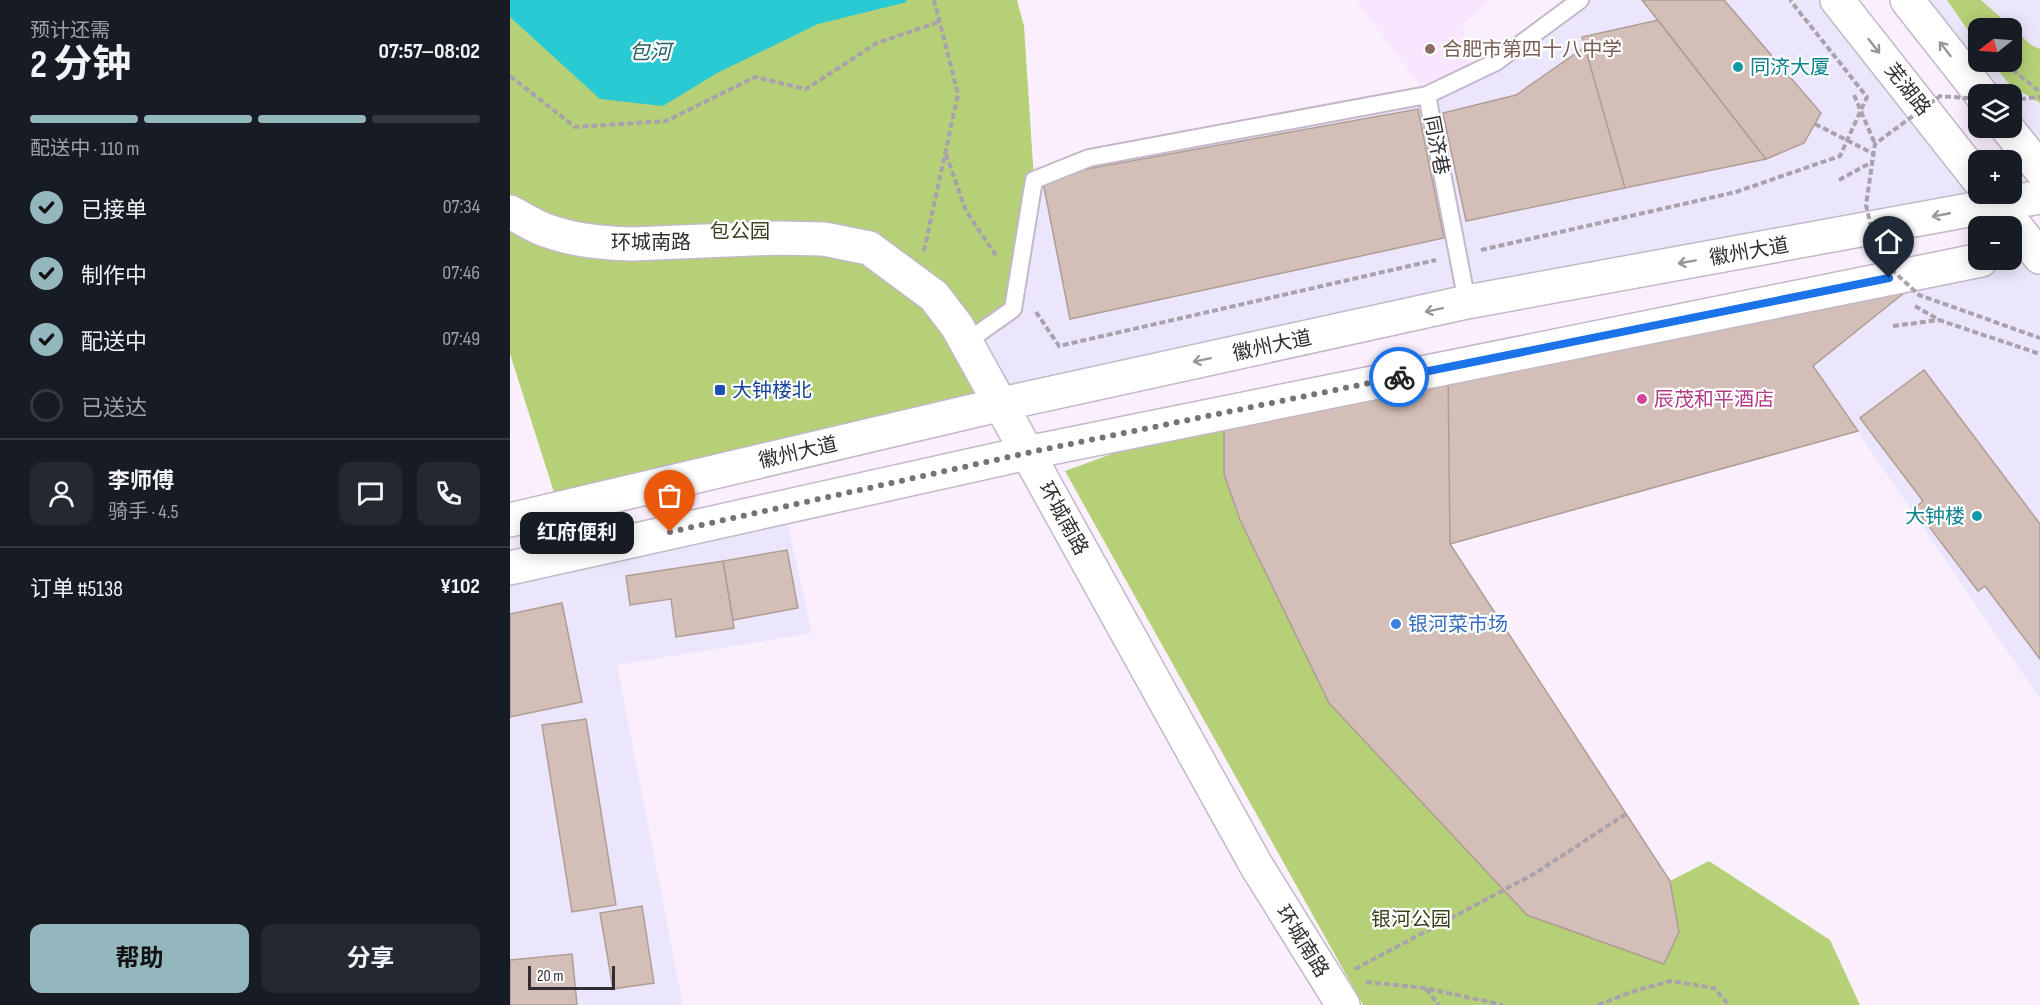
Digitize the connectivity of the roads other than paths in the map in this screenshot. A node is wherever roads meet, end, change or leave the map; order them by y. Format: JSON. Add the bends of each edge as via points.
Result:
{"nodes":[{"id":1,"x":1580,"y":0,"type":"edge"},
{"id":2,"x":1837,"y":0,"type":"edge"},
{"id":3,"x":1907,"y":0,"type":"edge"},
{"id":4,"x":1974,"y":84,"type":"edge"},
{"id":5,"x":1427,"y":95,"type":"junction"},
{"id":6,"x":2015,"y":138,"type":"edge"},
{"id":7,"x":1968,"y":166,"type":"edge"},
{"id":8,"x":2040,"y":169,"type":"edge"},
{"id":9,"x":2040,"y":197,"type":"edge"},
{"id":10,"x":2022,"y":198,"type":"edge"},
{"id":11,"x":1968,"y":204,"type":"edge"},
{"id":12,"x":1997,"y":204,"type":"edge"},
{"id":13,"x":510,"y":212,"type":"edge"},
{"id":14,"x":2031,"y":252,"type":"edge"},
{"id":15,"x":1968,"y":263,"type":"edge"},
{"id":16,"x":1467,"y":302,"type":"junction"},
{"id":17,"x":972,"y":338,"type":"dead end"},
{"id":18,"x":1001,"y":405,"type":"junction"},
{"id":19,"x":1028,"y":453,"type":"junction"},
{"id":20,"x":510,"y":520,"type":"edge"},
{"id":21,"x":510,"y":568,"type":"edge"},
{"id":22,"x":1349,"y":987,"type":"edge"}],
"edges":[{"from":1,"to":5,"type":"lane","name":"同济巷","via":[[1496,62]]},
{"from":2,"to":7,"type":"main road","name":"芜湖路","one_way":true},
{"from":4,"to":3,"type":"main road","one_way":true},
{"from":5,"to":16,"type":"lane","name":"同济巷"},
{"from":5,"to":17,"type":"lane","via":[[1089,158],[1034,180],[1013,309]]},
{"from":6,"to":8,"type":"main road"},
{"from":9,"to":10,"type":"main road","name":"徽州大道"},
{"from":11,"to":16,"type":"main road","name":"徽州大道","one_way":true},
{"from":12,"to":14,"type":"main road"},
{"from":13,"to":18,"type":"main road","name":"环城南路","via":[[546,231],[610,243],[824,238],[869,248],[933,296],[957,326]]},
{"from":15,"to":19,"type":"main road"},
{"from":16,"to":18,"type":"main road","name":"徽州大道","one_way":true},
{"from":18,"to":19,"type":"main road","name":"环城南路"},
{"from":18,"to":20,"type":"main road","name":"徽州大道"},
{"from":19,"to":21,"type":"main road"},
{"from":19,"to":22,"type":"main road","name":"环城南路","via":[[1256,865]]}]}
